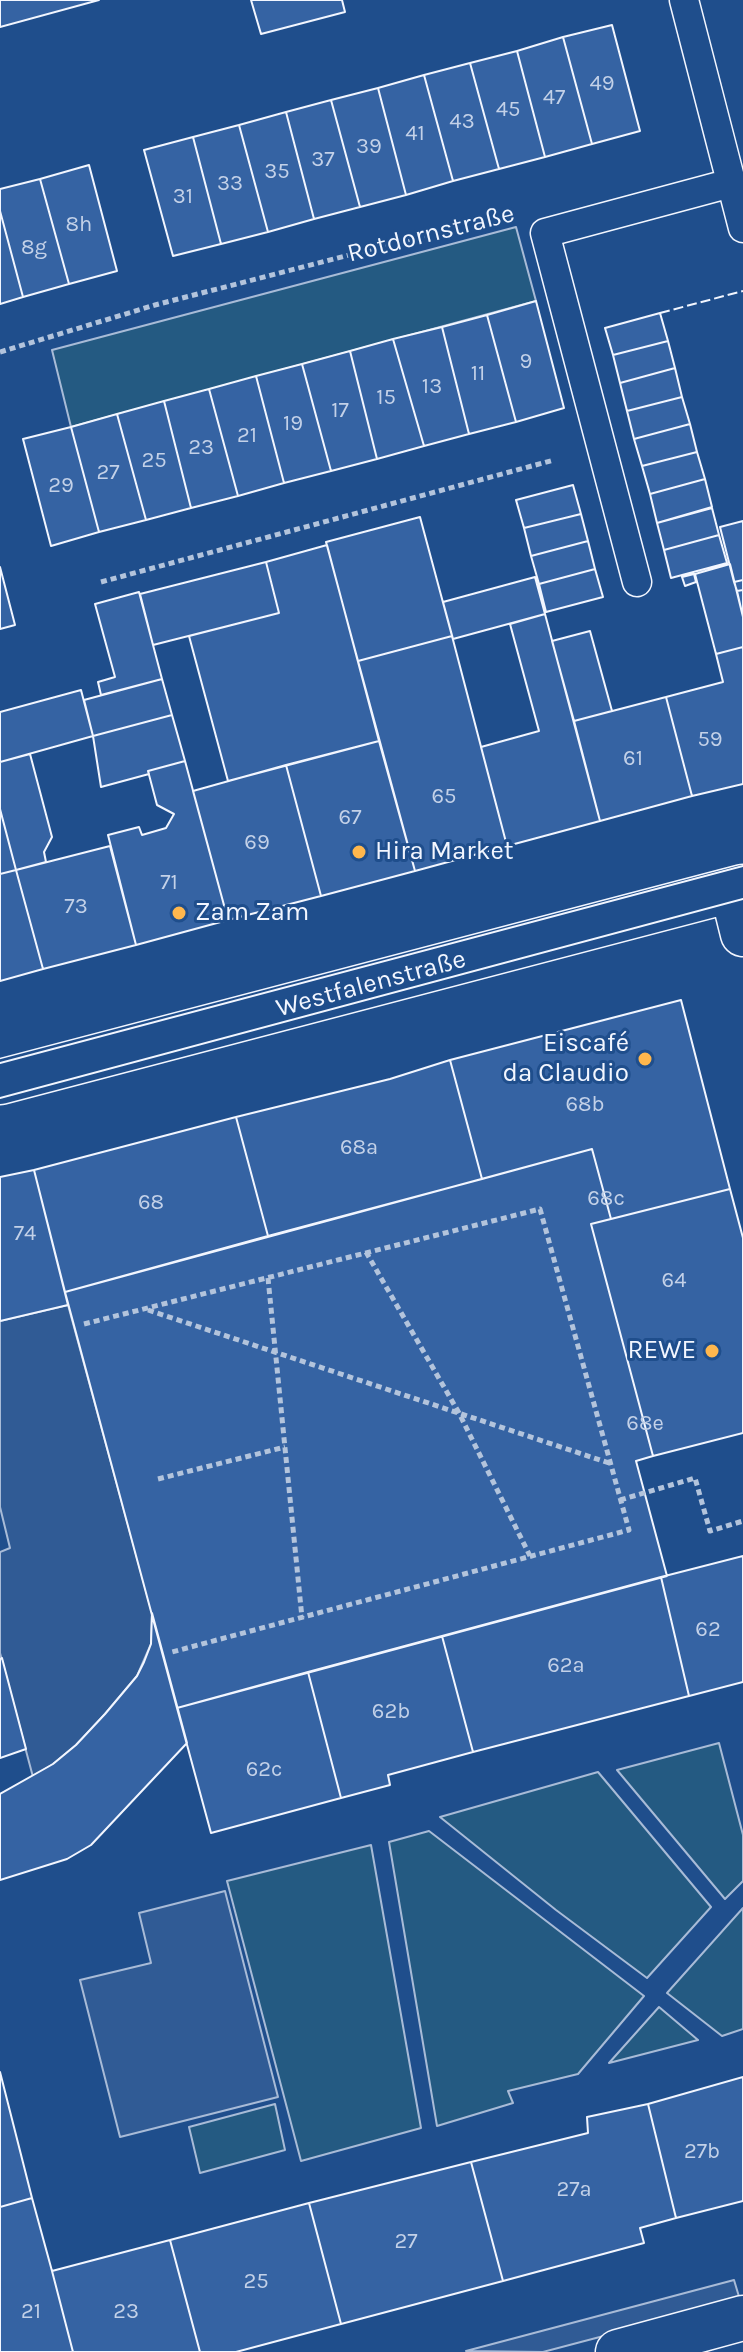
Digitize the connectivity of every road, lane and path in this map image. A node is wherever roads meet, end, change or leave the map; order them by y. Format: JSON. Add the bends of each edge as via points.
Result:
{"nodes":[{"id":1,"x":684,"y":0,"type":"edge"},
{"id":2,"x":731,"y":183,"type":"junction"},
{"id":3,"x":743,"y":228,"type":"edge"},
{"id":4,"x":545,"y":233,"type":"junction"},
{"id":5,"x":0,"y":352,"type":"edge"},
{"id":6,"x":602,"y":448,"type":"junction"},
{"id":7,"x":101,"y":582,"type":"dead end"},
{"id":8,"x":637,"y":582,"type":"dead end"},
{"id":9,"x":737,"y":888,"type":"edge"},
{"id":10,"x":743,"y":934,"type":"edge"},
{"id":11,"x":0,"y":1082,"type":"edge"},
{"id":12,"x":366,"y":1252,"type":"junction"},
{"id":13,"x":268,"y":1278,"type":"junction"},
{"id":14,"x":145,"y":1309,"type":"junction"},
{"id":15,"x":84,"y":1324,"type":"dead end"},
{"id":16,"x":274,"y":1352,"type":"junction"},
{"id":17,"x":459,"y":1413,"type":"junction"},
{"id":18,"x":285,"y":1447,"type":"junction"},
{"id":19,"x":610,"y":1464,"type":"junction"},
{"id":20,"x":158,"y":1479,"type":"dead end"},
{"id":21,"x":620,"y":1500,"type":"junction"},
{"id":22,"x":743,"y":1521,"type":"edge"},
{"id":23,"x":530,"y":1556,"type":"junction"},
{"id":24,"x":302,"y":1618,"type":"junction"},
{"id":25,"x":172,"y":1652,"type":"dead end"},
{"id":26,"x":743,"y":2318,"type":"edge"},
{"id":27,"x":618,"y":2352,"type":"edge"}],
"edges":[{"from":1,"to":2,"type":"lane"},
{"from":2,"to":3,"type":"lane"},
{"from":2,"to":4,"type":"lane","name":"Rotdornstraße"},
{"from":4,"to":5,"type":"path","name":"Rotdornstraße","via":[[539,206],[155,305]]},
{"from":4,"to":6,"type":"lane"},
{"from":6,"to":7,"type":"path"},
{"from":6,"to":8,"type":"lane"},
{"from":9,"to":10,"type":"street"},
{"from":9,"to":11,"type":"street","name":"Westfalenstraße"},
{"from":12,"to":13,"type":"path"},
{"from":12,"to":17,"type":"path"},
{"from":12,"to":19,"type":"path","via":[[540,1209]]},
{"from":13,"to":14,"type":"path"},
{"from":13,"to":16,"type":"path"},
{"from":14,"to":15,"type":"path"},
{"from":14,"to":16,"type":"path"},
{"from":16,"to":17,"type":"path"},
{"from":16,"to":18,"type":"path"},
{"from":17,"to":19,"type":"path"},
{"from":17,"to":23,"type":"path"},
{"from":18,"to":20,"type":"path"},
{"from":18,"to":24,"type":"path"},
{"from":19,"to":21,"type":"path"},
{"from":21,"to":22,"type":"path","via":[[695,1478],[710,1531]]},
{"from":21,"to":23,"type":"path","via":[[629,1530]]},
{"from":23,"to":24,"type":"path"},
{"from":24,"to":25,"type":"path"},
{"from":26,"to":27,"type":"street"}]}
